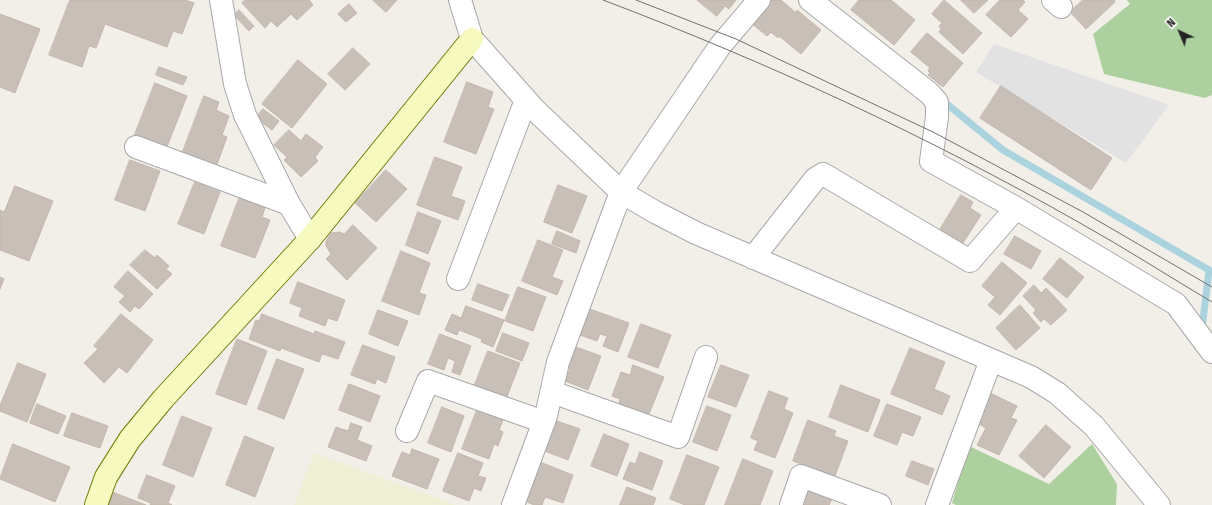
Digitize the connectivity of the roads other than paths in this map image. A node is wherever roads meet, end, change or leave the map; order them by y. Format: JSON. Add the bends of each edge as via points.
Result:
{"nodes":[{"id":1,"x":221,"y":0,"type":"edge"},
{"id":2,"x":460,"y":0,"type":"edge"},
{"id":3,"x":759,"y":0,"type":"edge"},
{"id":4,"x":810,"y":0,"type":"edge"},
{"id":5,"x":472,"y":39,"type":"junction"},
{"id":6,"x":526,"y":100,"type":"junction"},
{"id":7,"x":136,"y":147,"type":"dead end"},
{"id":8,"x":621,"y":192,"type":"junction"},
{"id":9,"x":289,"y":204,"type":"junction"},
{"id":10,"x":1016,"y":208,"type":"junction"},
{"id":11,"x":310,"y":239,"type":"junction"},
{"id":12,"x":753,"y":258,"type":"junction"},
{"id":13,"x":458,"y":279,"type":"dead end"},
{"id":14,"x":1212,"y":352,"type":"edge"},
{"id":15,"x":706,"y":357,"type":"dead end"},
{"id":16,"x":991,"y":360,"type":"junction"},
{"id":17,"x":552,"y":392,"type":"junction"},
{"id":18,"x":544,"y":422,"type":"junction"},
{"id":19,"x":407,"y":431,"type":"dead end"},
{"id":20,"x":96,"y":505,"type":"edge"},
{"id":21,"x":513,"y":505,"type":"edge"},
{"id":22,"x":791,"y":505,"type":"edge"},
{"id":23,"x":880,"y":505,"type":"edge"},
{"id":24,"x":937,"y":505,"type":"edge"},
{"id":25,"x":1159,"y":505,"type":"edge"}],
"edges":[{"from":1,"to":9,"type":"street","via":[[235,84],[244,116]]},
{"from":2,"to":5,"type":"street"},
{"from":3,"to":8,"type":"street","via":[[728,36]]},
{"from":4,"to":10,"type":"street","via":[[929,93],[937,102],[938,117],[931,161]]},
{"from":5,"to":6,"type":"street"},
{"from":5,"to":11,"type":"street"},
{"from":6,"to":8,"type":"street"},
{"from":6,"to":13,"type":"street"},
{"from":7,"to":9,"type":"street"},
{"from":8,"to":12,"type":"street","via":[[696,234]]},
{"from":8,"to":17,"type":"street","via":[[558,362]]},
{"from":9,"to":11,"type":"street"},
{"from":10,"to":12,"type":"street","via":[[970,261],[823,174],[815,180]]},
{"from":10,"to":14,"type":"street","via":[[1176,304]]},
{"from":11,"to":20,"type":"street","via":[[163,399],[130,439],[106,477]]},
{"from":12,"to":16,"type":"street"},
{"from":15,"to":17,"type":"street","via":[[678,437]]},
{"from":16,"to":24,"type":"street"},
{"from":16,"to":25,"type":"street","via":[[1031,377],[1057,393],[1094,426]]},
{"from":17,"to":18,"type":"street"},
{"from":18,"to":19,"type":"street","via":[[428,381]]},
{"from":18,"to":21,"type":"street"},
{"from":22,"to":23,"type":"street","via":[[802,476]]}]}
